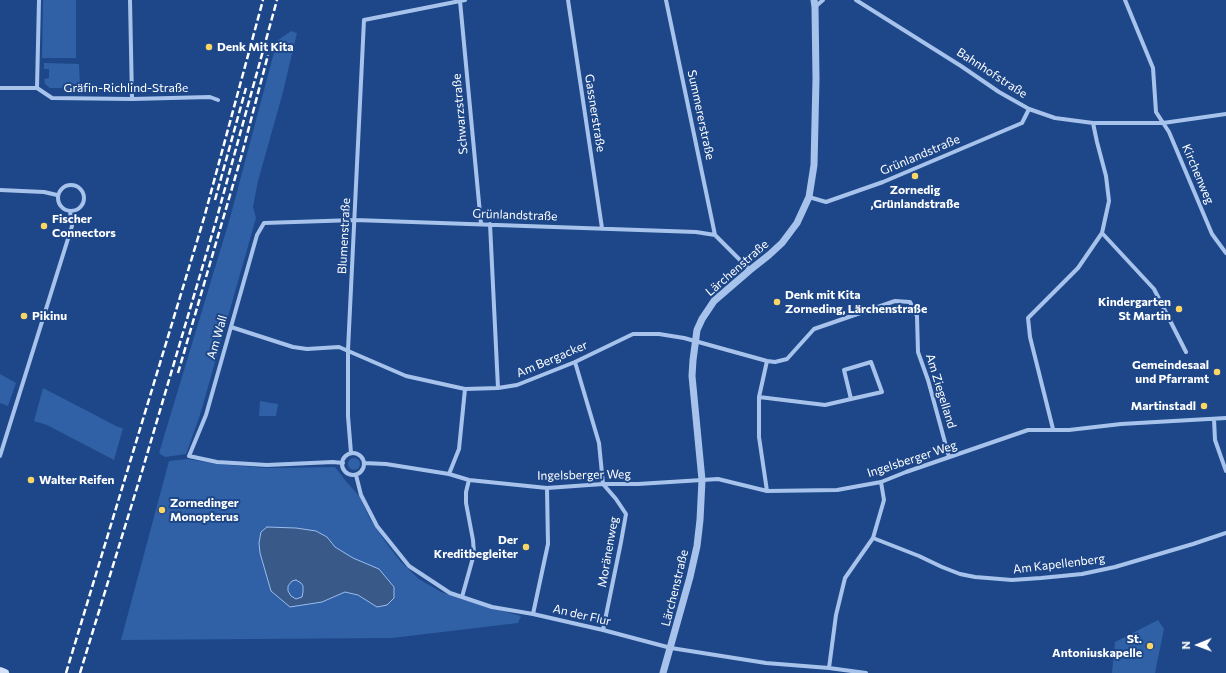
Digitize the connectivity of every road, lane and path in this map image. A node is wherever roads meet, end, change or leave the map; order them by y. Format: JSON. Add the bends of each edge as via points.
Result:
{"nodes":[{"id":1,"x":39,"y":0,"type":"edge"},
{"id":2,"x":130,"y":0,"type":"edge"},
{"id":3,"x":568,"y":0,"type":"edge"},
{"id":4,"x":666,"y":0,"type":"edge"},
{"id":5,"x":823,"y":0,"type":"edge"},
{"id":6,"x":856,"y":0,"type":"edge"},
{"id":7,"x":1125,"y":0,"type":"edge"},
{"id":8,"x":462,"y":1,"type":"edge"},
{"id":9,"x":815,"y":3,"type":"edge"},
{"id":10,"x":0,"y":88,"type":"edge"},
{"id":11,"x":37,"y":88,"type":"junction"},
{"id":12,"x":132,"y":99,"type":"junction"},
{"id":13,"x":218,"y":100,"type":"dead end"},
{"id":14,"x":1029,"y":109,"type":"junction"},
{"id":15,"x":1226,"y":114,"type":"edge"},
{"id":16,"x":1094,"y":123,"type":"junction"},
{"id":17,"x":1163,"y":123,"type":"junction"},
{"id":18,"x":0,"y":190,"type":"edge"},
{"id":19,"x":57,"y":195,"type":"junction"},
{"id":20,"x":809,"y":197,"type":"junction"},
{"id":21,"x":70,"y":211,"type":"junction"},
{"id":22,"x":356,"y":220,"type":"junction"},
{"id":23,"x":264,"y":223,"type":"joint"},
{"id":24,"x":481,"y":224,"type":"junction"},
{"id":25,"x":490,"y":224,"type":"junction"},
{"id":26,"x":602,"y":228,"type":"junction"},
{"id":27,"x":1102,"y":233,"type":"junction"},
{"id":28,"x":715,"y":235,"type":"junction"},
{"id":29,"x":1226,"y":253,"type":"edge"},
{"id":30,"x":750,"y":270,"type":"junction"},
{"id":31,"x":231,"y":326,"type":"junction"},
{"id":32,"x":695,"y":341,"type":"junction"},
{"id":33,"x":348,"y":350,"type":"junction"},
{"id":34,"x":1186,"y":352,"type":"dead end"},
{"id":35,"x":575,"y":362,"type":"junction"},
{"id":36,"x":767,"y":362,"type":"junction"},
{"id":37,"x":498,"y":388,"type":"junction"},
{"id":38,"x":465,"y":389,"type":"junction"},
{"id":39,"x":759,"y":397,"type":"junction"},
{"id":40,"x":851,"y":399,"type":"junction"},
{"id":41,"x":1226,"y":418,"type":"edge"},
{"id":42,"x":1214,"y":419,"type":"junction"},
{"id":43,"x":1053,"y":429,"type":"junction"},
{"id":44,"x":351,"y":453,"type":"junction"},
{"id":45,"x":0,"y":456,"type":"edge"},
{"id":46,"x":949,"y":457,"type":"junction"},
{"id":47,"x":343,"y":463,"type":"junction"},
{"id":48,"x":364,"y":463,"type":"junction"},
{"id":49,"x":1226,"y":471,"type":"edge"},
{"id":50,"x":356,"y":474,"type":"junction"},
{"id":51,"x":449,"y":474,"type":"junction"},
{"id":52,"x":469,"y":480,"type":"junction"},
{"id":53,"x":702,"y":480,"type":"junction"},
{"id":54,"x":882,"y":482,"type":"junction"},
{"id":55,"x":603,"y":484,"type":"junction"},
{"id":56,"x":547,"y":488,"type":"junction"},
{"id":57,"x":767,"y":491,"type":"junction"},
{"id":58,"x":1226,"y":533,"type":"edge"},
{"id":59,"x":873,"y":538,"type":"junction"},
{"id":60,"x":462,"y":597,"type":"junction"},
{"id":61,"x":533,"y":614,"type":"junction"},
{"id":62,"x":603,"y":630,"type":"junction"},
{"id":63,"x":671,"y":648,"type":"junction"},
{"id":64,"x":829,"y":668,"type":"junction"},
{"id":65,"x":0,"y":671,"type":"edge"},
{"id":66,"x":5,"y":673,"type":"edge"},
{"id":67,"x":663,"y":673,"type":"edge"},
{"id":68,"x":866,"y":673,"type":"edge"}],
"edges":[{"from":1,"to":11,"type":"street"},
{"from":2,"to":12,"type":"street"},
{"from":3,"to":26,"type":"street","name":"Gassnerstraße"},
{"from":4,"to":28,"type":"street","name":"Summererstraße"},
{"from":5,"to":9,"type":"street"},
{"from":6,"to":14,"type":"street","name":"Bahnhofstraße"},
{"from":7,"to":17,"type":"street","name":"Kirchenweg","via":[[1153,68],[1156,112]]},
{"from":8,"to":22,"type":"street","name":"Blumenstraße","via":[[364,20]]},
{"from":8,"to":24,"type":"street","name":"Schwarzstraße"},
{"from":9,"to":20,"type":"street","name":"Lärchenstraße","via":[[814,165]]},
{"from":10,"to":11,"type":"street"},
{"from":11,"to":12,"type":"street","name":"Gräfin-Richlind-Straße","via":[[52,98]]},
{"from":12,"to":13,"type":"street","name":"Gräfin-Richlind-Straße"},
{"from":14,"to":16,"type":"street","name":"Bahnhofstraße","via":[[1055,118]]},
{"from":14,"to":20,"type":"street","name":"Grünlandstraße","via":[[1022,123],[883,182],[826,202]]},
{"from":15,"to":17,"type":"street","name":"Bahnhofstraße"},
{"from":16,"to":17,"type":"street","name":"Bahnhofstraße"},
{"from":16,"to":27,"type":"street","via":[[1109,201]]},
{"from":17,"to":29,"type":"street","name":"Kirchenweg","via":[[1212,234]]},
{"from":18,"to":19,"type":"street"},
{"from":19,"to":21,"type":"street","via":[[59,205]]},
{"from":19,"to":21,"type":"street","via":[[66,185],[80,187],[84,201],[80,208]]},
{"from":20,"to":30,"type":"street","name":"Lärchenstraße","via":[[797,223],[782,243]]},
{"from":21,"to":45,"type":"street","via":[[72,226]]},
{"from":22,"to":23,"type":"street","name":"Grünlandstraße"},
{"from":22,"to":24,"type":"street","name":"Grünlandstraße"},
{"from":22,"to":33,"type":"street","name":"Blumenstraße"},
{"from":23,"to":31,"type":"street","name":"Am Wall","via":[[256,235]]},
{"from":24,"to":25,"type":"street","name":"Grünlandstraße"},
{"from":25,"to":26,"type":"street","name":"Grünlandstraße"},
{"from":25,"to":37,"type":"street"},
{"from":26,"to":28,"type":"street","name":"Grünlandstraße"},
{"from":27,"to":34,"type":"street","via":[[1154,289]]},
{"from":27,"to":43,"type":"street","via":[[1078,268],[1028,318],[1030,337]]},
{"from":28,"to":30,"type":"street"},
{"from":30,"to":32,"type":"street","name":"Lärchenstraße","via":[[708,310],[697,330]]},
{"from":31,"to":33,"type":"street","name":"Am Bergacker","via":[[293,347],[339,347]]},
{"from":31,"to":47,"type":"street","name":"Am Wall","via":[[206,415],[189,456],[217,462],[267,466]]},
{"from":32,"to":35,"type":"street","name":"Am Bergacker","via":[[658,334],[633,334]]},
{"from":32,"to":36,"type":"street","name":"Am Ziegelland"},
{"from":32,"to":53,"type":"street","name":"Lärchenstraße","via":[[693,389]]},
{"from":33,"to":38,"type":"street","name":"Am Bergacker","via":[[406,376]]},
{"from":33,"to":44,"type":"street","name":"Blumenstraße"},
{"from":35,"to":37,"type":"street","name":"Am Bergacker","via":[[517,385]]},
{"from":35,"to":55,"type":"street","via":[[599,443]]},
{"from":36,"to":39,"type":"street"},
{"from":36,"to":46,"type":"street","name":"Am Ziegelland","via":[[787,359],[814,329],[895,301],[910,302],[917,316],[918,352]]},
{"from":37,"to":38,"type":"street","name":"Am Bergacker"},
{"from":38,"to":51,"type":"street","via":[[459,449]]},
{"from":39,"to":40,"type":"street","via":[[825,405]]},
{"from":39,"to":57,"type":"street","via":[[759,437]]},
{"from":40,"to":40,"type":"street","via":[[882,392],[871,362],[844,370]]},
{"from":41,"to":42,"type":"street","name":"Ingelsberger Weg"},
{"from":42,"to":43,"type":"street","name":"Ingelsberger Weg"},
{"from":42,"to":49,"type":"street","via":[[1215,440]]},
{"from":43,"to":46,"type":"street","name":"Ingelsberger Weg","via":[[1028,430]]},
{"from":44,"to":47,"type":"street","via":[[345,457]]},
{"from":44,"to":48,"type":"street","via":[[358,454]]},
{"from":46,"to":54,"type":"street","name":"Ingelsberger Weg"},
{"from":47,"to":50,"type":"street","via":[[346,472]]},
{"from":48,"to":50,"type":"street","via":[[361,471]]},
{"from":48,"to":51,"type":"street","name":"Ingelsberger Weg"},
{"from":50,"to":60,"type":"street","name":"An der Flur","via":[[361,495],[377,526],[409,566]]},
{"from":51,"to":52,"type":"street","name":"Ingelsberger Weg"},
{"from":52,"to":56,"type":"street","name":"Ingelsberger Weg"},
{"from":52,"to":60,"type":"street","via":[[466,503],[474,554]]},
{"from":53,"to":55,"type":"street","name":"Ingelsberger Weg"},
{"from":53,"to":57,"type":"street","name":"Ingelsberger Weg","via":[[718,479]]},
{"from":53,"to":63,"type":"street","name":"Lärchenstraße","via":[[697,546]]},
{"from":54,"to":57,"type":"street","name":"Ingelsberger Weg","via":[[837,490]]},
{"from":54,"to":59,"type":"street","via":[[884,500]]},
{"from":55,"to":56,"type":"street","name":"Ingelsberger Weg"},
{"from":55,"to":62,"type":"street","name":"Moränenweg","via":[[626,514]]},
{"from":56,"to":61,"type":"street","via":[[548,544]]},
{"from":58,"to":59,"type":"street","name":"Am Kapellenberg","via":[[1115,567],[1082,574],[1012,580],[960,574]]},
{"from":59,"to":64,"type":"street","via":[[845,578],[836,615]]},
{"from":60,"to":61,"type":"street","name":"An der Flur","via":[[492,608]]},
{"from":61,"to":62,"type":"street","name":"An der Flur"},
{"from":62,"to":63,"type":"street","name":"An der Flur"},
{"from":63,"to":64,"type":"street","name":"An der Flur","via":[[766,663]]},
{"from":63,"to":67,"type":"street","name":"Lärchenstraße"},
{"from":64,"to":68,"type":"street","name":"An der Flur"},
{"from":65,"to":66,"type":"main road"}]}
